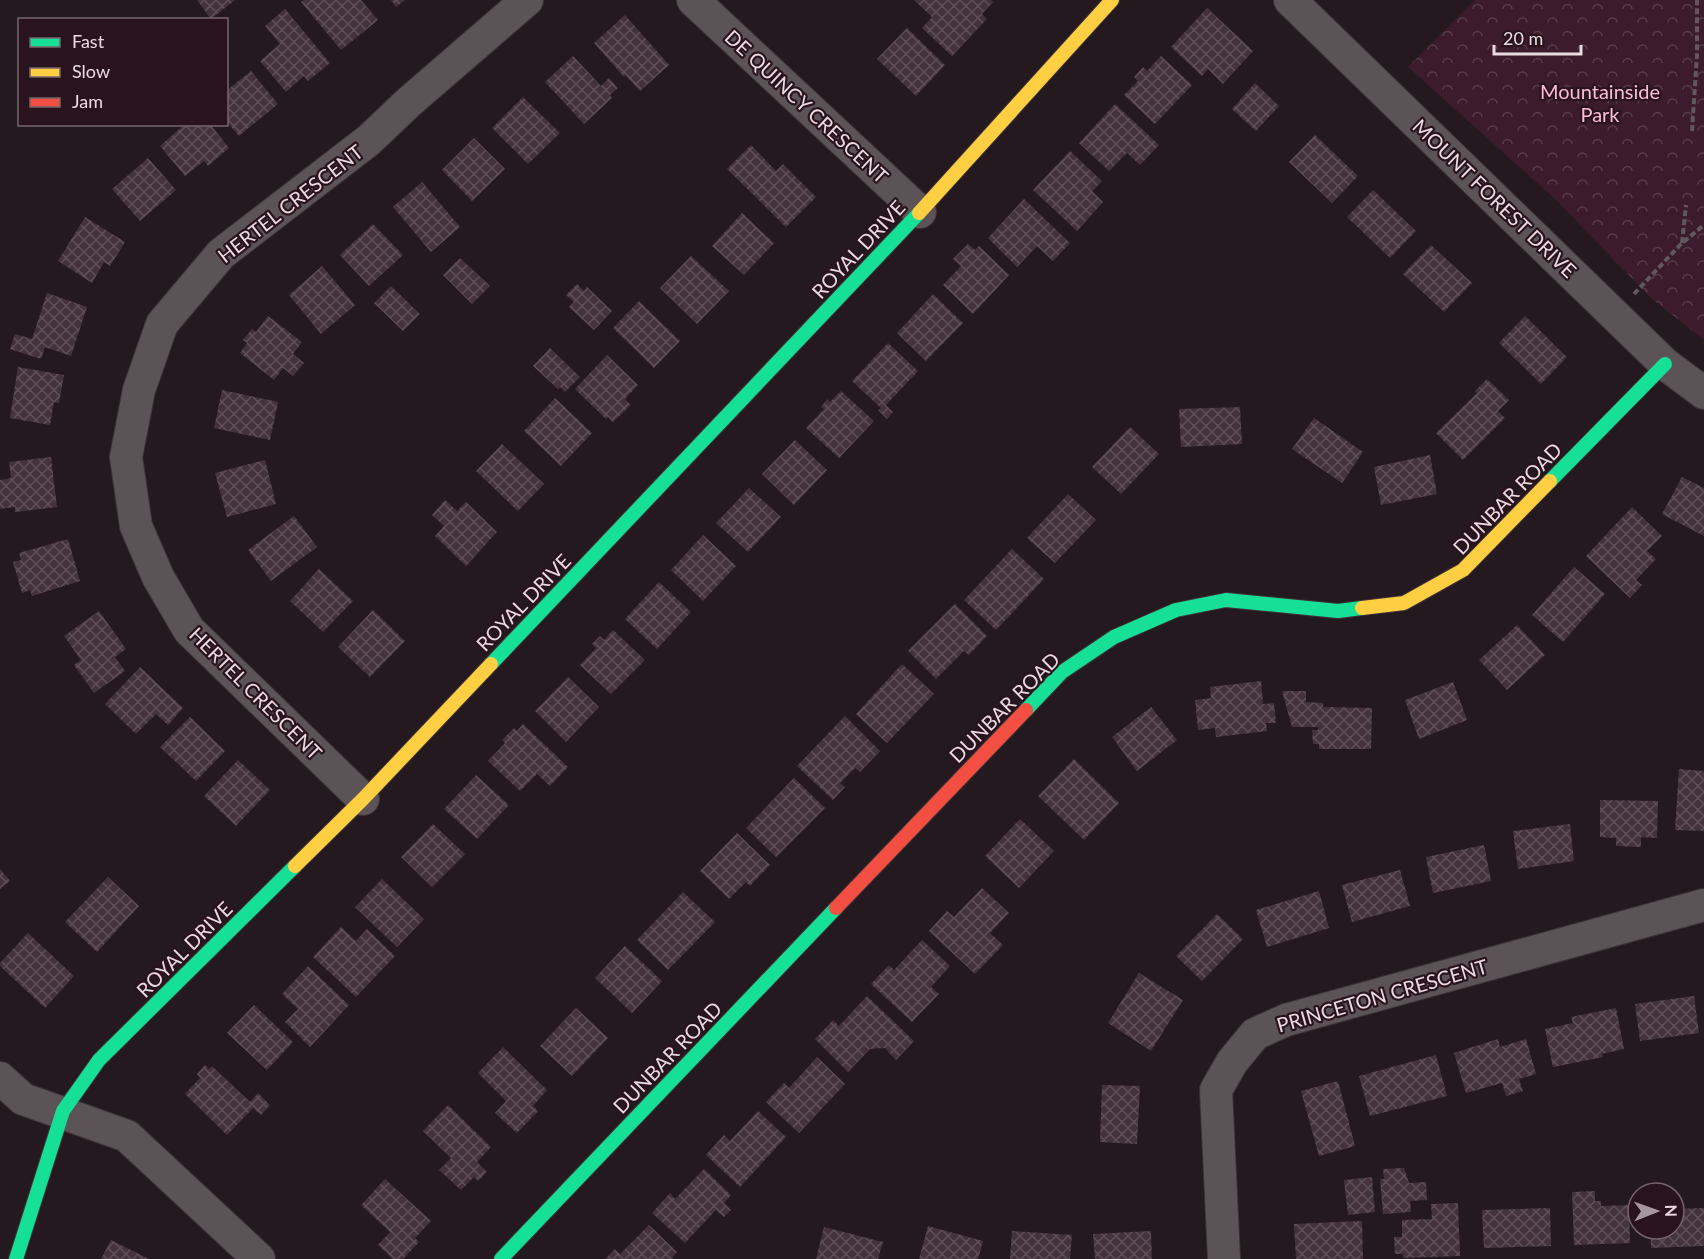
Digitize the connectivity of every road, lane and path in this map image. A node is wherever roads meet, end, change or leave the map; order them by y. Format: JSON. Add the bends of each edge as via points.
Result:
{"nodes":[{"id":1,"x":527,"y":0,"type":"edge"},
{"id":2,"x":693,"y":0,"type":"edge"},
{"id":3,"x":1113,"y":0,"type":"edge"},
{"id":4,"x":1290,"y":0,"type":"edge"},
{"id":5,"x":1697,"y":0,"type":"edge"},
{"id":6,"x":1692,"y":131,"type":"dead end"},
{"id":7,"x":1686,"y":205,"type":"dead end"},
{"id":8,"x":920,"y":212,"type":"junction"},
{"id":9,"x":1704,"y":225,"type":"edge"},
{"id":10,"x":1682,"y":244,"type":"junction"},
{"id":11,"x":1612,"y":313,"type":"junction"},
{"id":12,"x":1665,"y":364,"type":"junction"},
{"id":13,"x":1704,"y":393,"type":"edge"},
{"id":14,"x":363,"y":799,"type":"junction"},
{"id":15,"x":1704,"y":905,"type":"edge"},
{"id":16,"x":0,"y":1078,"type":"edge"},
{"id":17,"x":63,"y":1111,"type":"junction"},
{"id":18,"x":16,"y":1259,"type":"edge"},
{"id":19,"x":259,"y":1259,"type":"edge"},
{"id":20,"x":501,"y":1259,"type":"edge"},
{"id":21,"x":1224,"y":1259,"type":"edge"}],
"edges":[{"from":1,"to":14,"type":"street","name":"HERTEL CRESCENT","via":[[369,140],[221,254],[162,324],[139,390],[126,457],[135,526],[158,577],[189,630]]},
{"from":2,"to":8,"type":"street","name":"DE QUINCY CRESCENT"},
{"from":3,"to":8,"type":"street","name":"ROYAL DRIVE"},
{"from":4,"to":11,"type":"street","name":"MOUNT FOREST DRIVE"},
{"from":5,"to":6,"type":"path"},
{"from":7,"to":10,"type":"path"},
{"from":8,"to":14,"type":"street","name":"ROYAL DRIVE"},
{"from":9,"to":10,"type":"path"},
{"from":10,"to":11,"type":"path"},
{"from":11,"to":12,"type":"street","name":"MOUNT FOREST DRIVE"},
{"from":12,"to":13,"type":"street","name":"MOUNT FOREST DRIVE"},
{"from":12,"to":20,"type":"street","name":"DUNBAR ROAD","via":[[1463,570],[1404,603],[1338,611],[1226,600],[1176,610],[1114,637],[1062,672]]},
{"from":14,"to":17,"type":"street","name":"ROYAL DRIVE","via":[[99,1060]]},
{"from":15,"to":21,"type":"street","name":"PRINCETON CRESCENT","via":[[1286,1020],[1255,1034],[1216,1090]]},
{"from":16,"to":17,"type":"street","via":[[24,1098]]},
{"from":17,"to":18,"type":"street","name":"ROYAL DRIVE"},
{"from":17,"to":19,"type":"street","via":[[127,1136]]}]}
